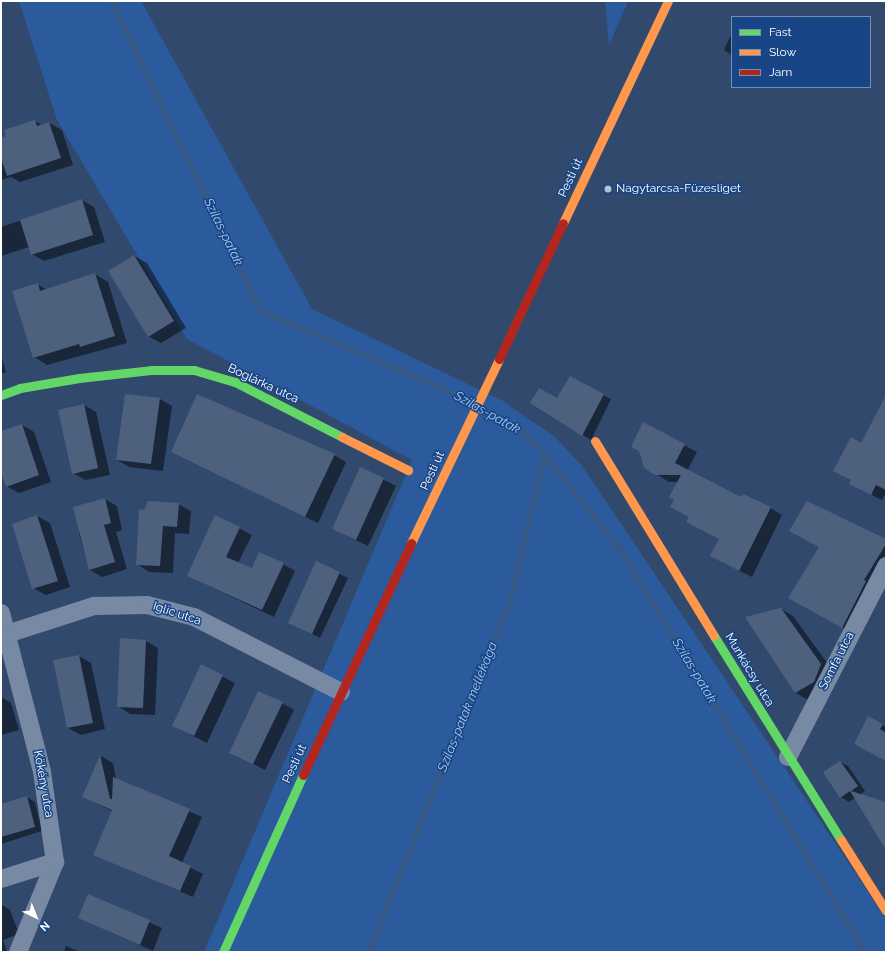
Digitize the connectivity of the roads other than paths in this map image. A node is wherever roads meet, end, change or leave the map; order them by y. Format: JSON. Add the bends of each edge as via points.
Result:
{"nodes":[{"id":1,"x":668,"y":1,"type":"edge"},
{"id":2,"x":1,"y":395,"type":"edge"},
{"id":3,"x":595,"y":441,"type":"dead end"},
{"id":4,"x":408,"y":470,"type":"dead end"},
{"id":5,"x":886,"y":566,"type":"edge"},
{"id":6,"x":1,"y":613,"type":"edge"},
{"id":7,"x":4,"y":635,"type":"edge"},
{"id":8,"x":341,"y":692,"type":"junction"},
{"id":9,"x":788,"y":757,"type":"junction"},
{"id":10,"x":55,"y":862,"type":"junction"},
{"id":11,"x":1,"y":879,"type":"edge"},
{"id":12,"x":886,"y":911,"type":"edge"},
{"id":13,"x":18,"y":952,"type":"edge"},
{"id":14,"x":222,"y":952,"type":"edge"}],
"edges":[{"from":1,"to":8,"type":"main road","name":"Pesti út"},
{"from":2,"to":4,"type":"main road","name":"Boglárka utca","via":[[20,388],[79,378],[151,370],[194,370],[235,382]]},
{"from":3,"to":9,"type":"main road","name":"Munkácsy utca"},
{"from":5,"to":9,"type":"street","name":"Somfa utca"},
{"from":6,"to":7,"type":"street","name":"Kökény utca"},
{"from":7,"to":8,"type":"street","name":"Iglic utca","via":[[94,606],[147,604],[194,617]]},
{"from":7,"to":10,"type":"street","name":"Kökény utca","via":[[42,772]]},
{"from":8,"to":14,"type":"main road","name":"Pesti út"},
{"from":9,"to":12,"type":"main road","name":"Munkácsy utca"},
{"from":10,"to":11,"type":"street"},
{"from":10,"to":13,"type":"street"}]}
